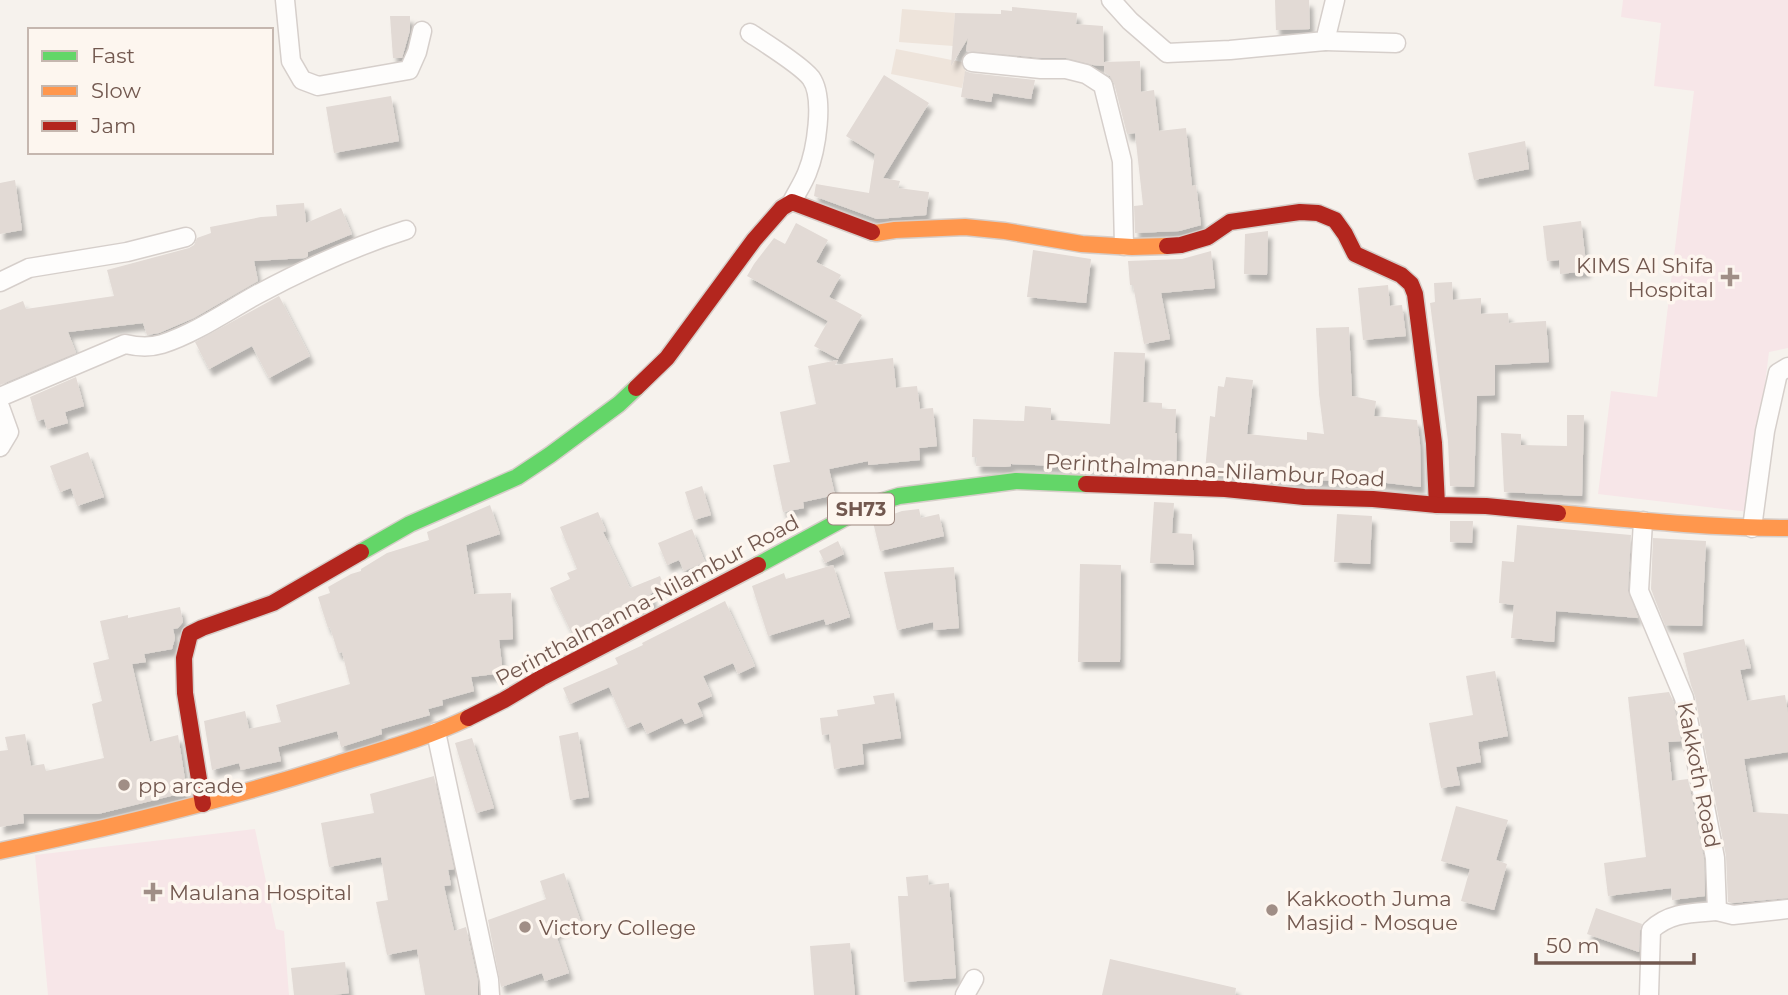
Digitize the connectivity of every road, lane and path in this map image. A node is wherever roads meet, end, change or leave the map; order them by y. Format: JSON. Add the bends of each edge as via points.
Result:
{"nodes":[{"id":1,"x":285,"y":0,"type":"edge"},
{"id":2,"x":1111,"y":0,"type":"edge"},
{"id":3,"x":1335,"y":0,"type":"edge"},
{"id":4,"x":422,"y":31,"type":"dead end"},
{"id":5,"x":750,"y":33,"type":"dead end"},
{"id":6,"x":1325,"y":41,"type":"junction"},
{"id":7,"x":1396,"y":43,"type":"dead end"},
{"id":8,"x":972,"y":62,"type":"dead end"},
{"id":9,"x":792,"y":202,"type":"junction"},
{"id":10,"x":406,"y":230,"type":"dead end"},
{"id":11,"x":186,"y":237,"type":"dead end"},
{"id":12,"x":1124,"y":246,"type":"junction"},
{"id":13,"x":0,"y":282,"type":"edge"},
{"id":14,"x":1788,"y":367,"type":"edge"},
{"id":15,"x":0,"y":397,"type":"edge"},
{"id":16,"x":0,"y":408,"type":"edge"},
{"id":17,"x":0,"y":447,"type":"edge"},
{"id":18,"x":1437,"y":505,"type":"junction"},
{"id":19,"x":1643,"y":521,"type":"junction"},
{"id":20,"x":1752,"y":528,"type":"junction"},
{"id":21,"x":1788,"y":528,"type":"edge"},
{"id":22,"x":436,"y":732,"type":"junction"},
{"id":23,"x":203,"y":804,"type":"junction"},
{"id":24,"x":0,"y":851,"type":"edge"},
{"id":25,"x":1788,"y":909,"type":"edge"},
{"id":26,"x":1717,"y":911,"type":"junction"},
{"id":27,"x":974,"y":979,"type":"dead end"},
{"id":28,"x":490,"y":995,"type":"edge"},
{"id":29,"x":965,"y":995,"type":"edge"},
{"id":30,"x":1649,"y":995,"type":"edge"}],
"edges":[{"from":1,"to":4,"type":"street","via":[[291,61],[302,80],[318,86],[409,70]]},
{"from":2,"to":6,"type":"street","via":[[1167,53]]},
{"from":3,"to":6,"type":"street"},
{"from":5,"to":9,"type":"street","via":[[801,68],[817,90],[813,153]]},
{"from":6,"to":7,"type":"street"},
{"from":8,"to":12,"type":"street","via":[[1066,69],[1103,85],[1122,161]]},
{"from":9,"to":12,"type":"main road","via":[[876,233],[965,227]]},
{"from":9,"to":23,"type":"main road","via":[[754,240],[667,358],[619,404],[550,455],[516,477],[410,524],[273,603],[190,634],[184,658],[185,694]]},
{"from":10,"to":15,"type":"street","via":[[340,254],[188,334],[160,345],[118,346]]},
{"from":11,"to":13,"type":"street","via":[[29,268]]},
{"from":12,"to":18,"type":"main road","via":[[1181,245],[1208,237],[1230,222],[1300,212],[1335,220],[1355,254],[1412,284],[1434,443]]},
{"from":14,"to":20,"type":"street","via":[[1778,373],[1765,431]]},
{"from":16,"to":17,"type":"street","via":[[9,432]]},
{"from":18,"to":19,"type":"main road","name":"Perinthalmanna-Nilambur Road","number":"SH73"},
{"from":18,"to":22,"type":"main road","name":"Perinthalmanna-Nilambur Road","number":"SH73","via":[[1225,489],[1016,481],[899,496],[867,506],[517,694]]},
{"from":19,"to":20,"type":"main road","name":"Perinthalmanna-Nilambur Road","number":"SH73"},
{"from":19,"to":26,"type":"street","name":"Kakkoth Road","via":[[1639,591],[1684,698],[1715,858]]},
{"from":20,"to":21,"type":"main road","name":"Perinthalmanna-Nilambur Road","number":"SH73"},
{"from":22,"to":23,"type":"main road","name":"Perinthalmanna-Nilambur Road","number":"SH73"},
{"from":22,"to":28,"type":"street"},
{"from":23,"to":24,"type":"main road","name":"Perinthalmanna-Nilambur Road","number":"SH73"},
{"from":25,"to":26,"type":"street","via":[[1733,915]]},
{"from":26,"to":30,"type":"street","via":[[1681,914],[1661,920],[1651,930]]},
{"from":27,"to":29,"type":"street"}]}
